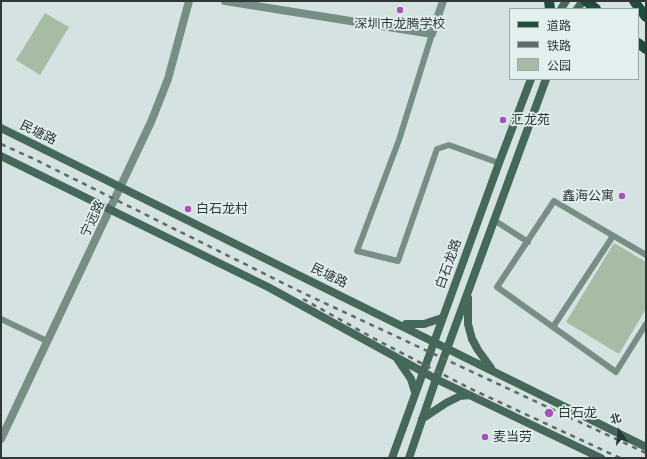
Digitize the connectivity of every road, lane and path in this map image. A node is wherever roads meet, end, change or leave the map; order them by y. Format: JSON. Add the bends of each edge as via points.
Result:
{"nodes":[{"id":1,"x":189,"y":1,"type":"edge"},
{"id":2,"x":224,"y":1,"type":"edge"},
{"id":3,"x":443,"y":1,"type":"edge"},
{"id":4,"x":584,"y":1,"type":"edge"},
{"id":5,"x":625,"y":1,"type":"edge"},
{"id":6,"x":634,"y":1,"type":"edge"},
{"id":7,"x":594,"y":8,"type":"edge"},
{"id":8,"x":634,"y":8,"type":"edge"},
{"id":9,"x":646,"y":17,"type":"edge"},
{"id":10,"x":432,"y":34,"type":"junction"},
{"id":11,"x":531,"y":80,"type":"edge"},
{"id":12,"x":546,"y":80,"type":"edge"},
{"id":13,"x":1,"y":128,"type":"edge"},
{"id":14,"x":2,"y":158,"type":"edge"},
{"id":15,"x":499,"y":162,"type":"junction"},
{"id":16,"x":122,"y":187,"type":"junction"},
{"id":17,"x":111,"y":210,"type":"junction"},
{"id":18,"x":494,"y":220,"type":"junction"},
{"id":19,"x":613,"y":236,"type":"junction"},
{"id":20,"x":528,"y":242,"type":"junction"},
{"id":21,"x":646,"y":255,"type":"edge"},
{"id":22,"x":467,"y":294,"type":"junction"},
{"id":23,"x":442,"y":318,"type":"junction"},
{"id":24,"x":1,"y":319,"type":"edge"},
{"id":25,"x":399,"y":323,"type":"junction"},
{"id":26,"x":646,"y":324,"type":"edge"},
{"id":27,"x":553,"y":327,"type":"junction"},
{"id":28,"x":434,"y":340,"type":"junction"},
{"id":29,"x":48,"y":341,"type":"junction"},
{"id":30,"x":448,"y":348,"type":"junction"},
{"id":31,"x":395,"y":357,"type":"junction"},
{"id":32,"x":492,"y":370,"type":"junction"},
{"id":33,"x":422,"y":372,"type":"junction"},
{"id":34,"x":436,"y":379,"type":"junction"},
{"id":35,"x":415,"y":393,"type":"junction"},
{"id":36,"x":470,"y":396,"type":"junction"},
{"id":37,"x":422,"y":419,"type":"junction"},
{"id":38,"x":1,"y":439,"type":"edge"},
{"id":39,"x":646,"y":447,"type":"edge"},
{"id":40,"x":392,"y":458,"type":"edge"},
{"id":41,"x":409,"y":458,"type":"edge"},
{"id":42,"x":601,"y":458,"type":"edge"}],
"edges":[{"from":1,"to":16,"type":"street","name":"宁远路","via":[[160,99]]},
{"from":2,"to":10,"type":"street"},
{"from":3,"to":10,"type":"street"},
{"from":4,"to":7,"type":"main road"},
{"from":5,"to":8,"type":"main road"},
{"from":6,"to":9,"type":"main road"},
{"from":10,"to":15,"type":"street","via":[[399,140],[357,251],[398,261],[437,149],[449,145]]},
{"from":11,"to":15,"type":"main road","name":"白石龙路"},
{"from":12,"to":18,"type":"main road"},
{"from":13,"to":16,"type":"main road","name":"民塘路"},
{"from":14,"to":17,"type":"main road"},
{"from":15,"to":23,"type":"main road","name":"白石龙路"},
{"from":16,"to":17,"type":"street","name":"宁远路"},
{"from":16,"to":25,"type":"main road","name":"民塘路"},
{"from":17,"to":29,"type":"street","name":"宁远路"},
{"from":17,"to":31,"type":"main road","via":[[268,287]]},
{"from":18,"to":20,"type":"street"},
{"from":18,"to":22,"type":"main road"},
{"from":19,"to":20,"type":"street","via":[[554,201]]},
{"from":19,"to":21,"type":"street"},
{"from":19,"to":27,"type":"street"},
{"from":20,"to":27,"type":"street","via":[[497,287]]},
{"from":22,"to":30,"type":"main road"},
{"from":22,"to":32,"type":"main road","via":[[468,324],[472,339]]},
{"from":23,"to":25,"type":"main road","via":[[424,324]]},
{"from":23,"to":28,"type":"main road","name":"白石龙路"},
{"from":24,"to":29,"type":"street"},
{"from":25,"to":28,"type":"main road","name":"民塘路"},
{"from":26,"to":27,"type":"street","via":[[616,372]]},
{"from":28,"to":30,"type":"main road","name":"民塘路"},
{"from":28,"to":33,"type":"main road","name":"白石龙路"},
{"from":29,"to":38,"type":"street","name":"宁远路"},
{"from":30,"to":32,"type":"main road","name":"民塘路"},
{"from":30,"to":34,"type":"main road"},
{"from":31,"to":33,"type":"main road"},
{"from":31,"to":35,"type":"main road","via":[[411,379]]},
{"from":32,"to":39,"type":"main road","name":"民塘路"},
{"from":33,"to":34,"type":"main road"},
{"from":33,"to":35,"type":"main road","name":"白石龙路"},
{"from":34,"to":36,"type":"main road"},
{"from":34,"to":37,"type":"main road"},
{"from":35,"to":40,"type":"main road","name":"白石龙路"},
{"from":36,"to":37,"type":"main road","via":[[460,396]]},
{"from":36,"to":42,"type":"main road"},
{"from":37,"to":41,"type":"main road"}]}
